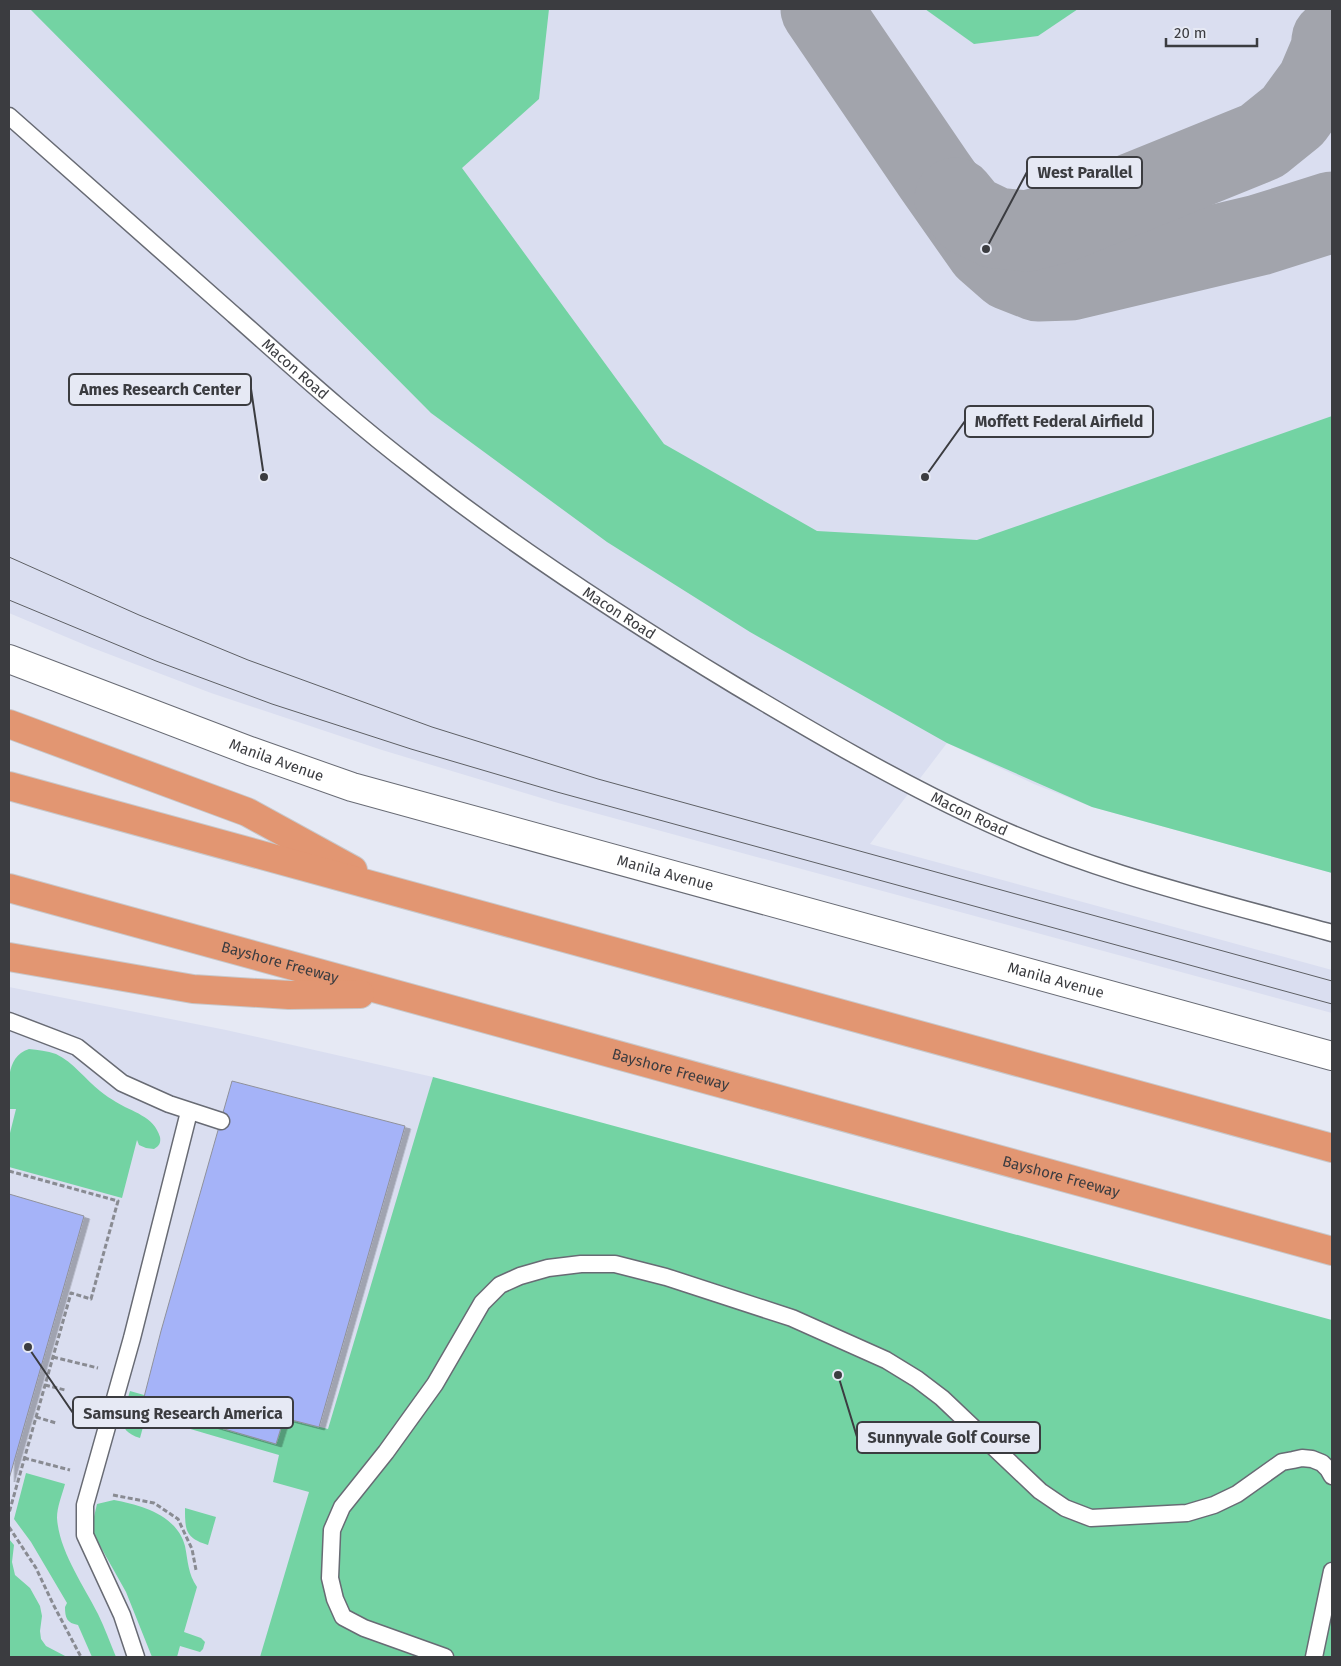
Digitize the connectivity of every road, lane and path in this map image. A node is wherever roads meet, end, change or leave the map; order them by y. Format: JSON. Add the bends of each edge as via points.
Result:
{"nodes":[{"id":1,"x":9,"y":116,"type":"edge"},
{"id":2,"x":9,"y":659,"type":"edge"},
{"id":3,"x":9,"y":724,"type":"edge"},
{"id":4,"x":9,"y":786,"type":"edge"},
{"id":5,"x":9,"y":888,"type":"edge"},
{"id":6,"x":392,"y":892,"type":"junction"},
{"id":7,"x":1332,"y":933,"type":"edge"},
{"id":8,"x":9,"y":957,"type":"edge"},
{"id":9,"x":394,"y":994,"type":"junction"},
{"id":10,"x":9,"y":1021,"type":"edge"},
{"id":11,"x":1332,"y":1056,"type":"edge"},
{"id":12,"x":189,"y":1112,"type":"junction"},
{"id":13,"x":221,"y":1121,"type":"dead end"},
{"id":14,"x":1332,"y":1148,"type":"edge"},
{"id":15,"x":9,"y":1170,"type":"edge"},
{"id":16,"x":1332,"y":1251,"type":"edge"},
{"id":17,"x":45,"y":1385,"type":"junction"},
{"id":18,"x":65,"y":1390,"type":"dead end"},
{"id":19,"x":36,"y":1417,"type":"junction"},
{"id":20,"x":56,"y":1423,"type":"dead end"},
{"id":21,"x":24,"y":1458,"type":"junction"},
{"id":22,"x":94,"y":1476,"type":"junction"},
{"id":23,"x":1332,"y":1476,"type":"edge"},
{"id":24,"x":9,"y":1513,"type":"edge"},
{"id":25,"x":9,"y":1527,"type":"edge"},
{"id":26,"x":196,"y":1570,"type":"dead end"},
{"id":27,"x":1332,"y":1571,"type":"edge"},
{"id":28,"x":81,"y":1657,"type":"edge"},
{"id":29,"x":136,"y":1657,"type":"edge"},
{"id":30,"x":445,"y":1657,"type":"edge"},
{"id":31,"x":1314,"y":1657,"type":"edge"}],
"edges":[{"from":1,"to":7,"type":"lane","name":"Macon Road","via":[[336,405],[411,467],[496,531],[650,635],[806,728],[979,820],[1062,854]]},
{"from":2,"to":11,"type":"main road","name":"Manila Avenue","via":[[250,751],[352,786]]},
{"from":3,"to":6,"type":"highway","via":[[247,812]]},
{"from":4,"to":6,"type":"highway"},
{"from":5,"to":9,"type":"highway","name":"Bayshore Freeway"},
{"from":6,"to":14,"type":"highway"},
{"from":8,"to":9,"type":"highway","via":[[193,989],[289,995]]},
{"from":9,"to":16,"type":"highway","name":"Bayshore Freeway"},
{"from":10,"to":12,"type":"lane","via":[[77,1047],[122,1083]]},
{"from":12,"to":13,"type":"lane"},
{"from":12,"to":22,"type":"lane"},
{"from":15,"to":17,"type":"path","via":[[118,1201],[92,1299],[71,1293]]},
{"from":17,"to":18,"type":"path"},
{"from":17,"to":19,"type":"path"},
{"from":19,"to":20,"type":"path"},
{"from":19,"to":21,"type":"path"},
{"from":21,"to":22,"type":"path"},
{"from":21,"to":24,"type":"path"},
{"from":22,"to":26,"type":"path","via":[[103,1493],[154,1503],[178,1518],[192,1549]]},
{"from":22,"to":29,"type":"lane","via":[[85,1505],[85,1535],[122,1615]]},
{"from":23,"to":30,"type":"lane","via":[[1322,1463],[1302,1458],[1282,1462],[1237,1494],[1214,1506],[1187,1514],[1091,1518],[1065,1508],[1040,1491],[942,1398],[886,1360],[792,1318],[666,1276],[615,1264],[548,1268],[500,1285],[482,1303],[435,1384],[342,1507],[332,1530],[330,1578],[343,1617],[364,1628]]},
{"from":25,"to":28,"type":"path","via":[[36,1568]]},
{"from":27,"to":31,"type":"lane"}]}
